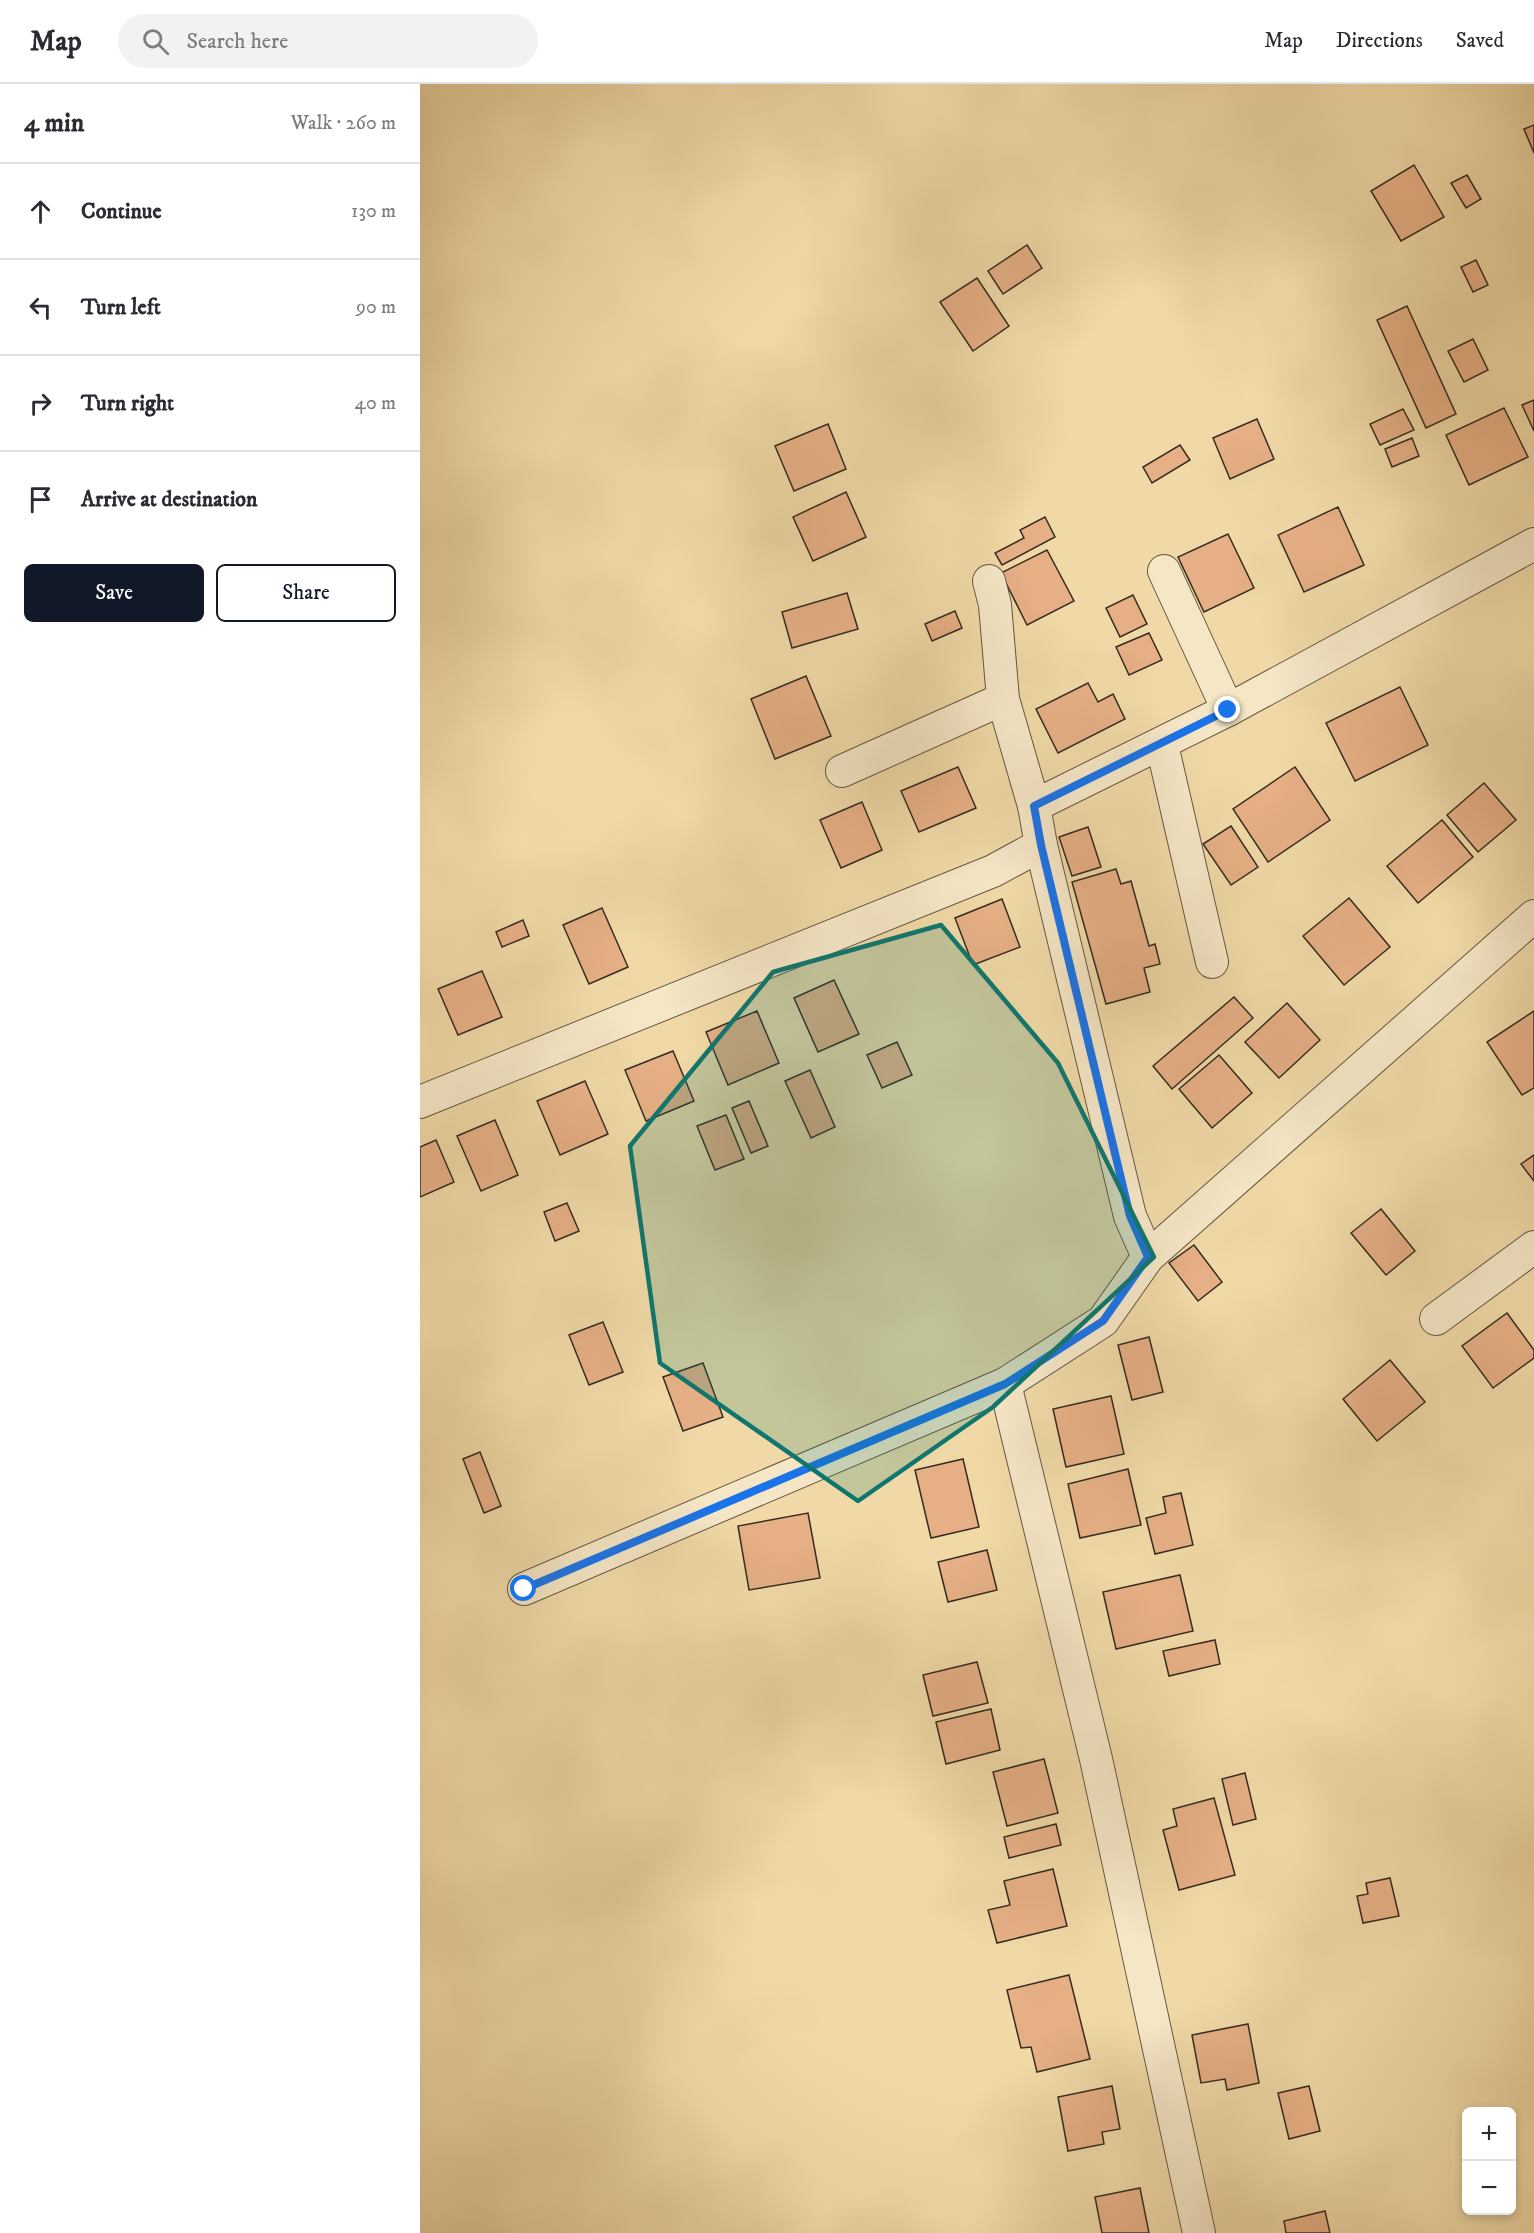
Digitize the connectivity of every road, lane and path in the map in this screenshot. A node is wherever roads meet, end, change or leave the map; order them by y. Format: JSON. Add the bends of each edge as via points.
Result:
{"nodes":[{"id":1,"x":1534,"y":544,"type":"edge"},
{"id":2,"x":1164,"y":572,"type":"dead end"},
{"id":3,"x":989,"y":582,"type":"dead end"},
{"id":4,"x":1003,"y":699,"type":"junction"},
{"id":5,"x":1228,"y":710,"type":"junction"},
{"id":6,"x":1162,"y":745,"type":"junction"},
{"id":7,"x":842,"y":771,"type":"dead end"},
{"id":8,"x":1034,"y":806,"type":"junction"},
{"id":9,"x":1041,"y":845,"type":"junction"},
{"id":10,"x":1534,"y":916,"type":"edge"},
{"id":11,"x":1212,"y":962,"type":"dead end"},
{"id":12,"x":420,"y":1102,"type":"edge"},
{"id":13,"x":1534,"y":1247,"type":"edge"},
{"id":14,"x":1148,"y":1257,"type":"junction"},
{"id":15,"x":1436,"y":1319,"type":"dead end"},
{"id":16,"x":1005,"y":1384,"type":"junction"},
{"id":17,"x":524,"y":1589,"type":"dead end"},
{"id":18,"x":1199,"y":2233,"type":"edge"}],
"edges":[{"from":1,"to":5,"type":"street"},
{"from":2,"to":5,"type":"street"},
{"from":3,"to":4,"type":"street","via":[[995,605]]},
{"from":4,"to":7,"type":"street"},
{"from":4,"to":8,"type":"street"},
{"from":5,"to":6,"type":"street"},
{"from":6,"to":8,"type":"street"},
{"from":6,"to":11,"type":"street"},
{"from":8,"to":9,"type":"street"},
{"from":9,"to":12,"type":"street","via":[[993,871]]},
{"from":9,"to":14,"type":"street","via":[[1130,1216]]},
{"from":10,"to":14,"type":"street"},
{"from":13,"to":15,"type":"street"},
{"from":14,"to":16,"type":"street","via":[[1103,1321]]},
{"from":16,"to":17,"type":"street"},
{"from":16,"to":18,"type":"street","via":[[1096,1759]]}]}
